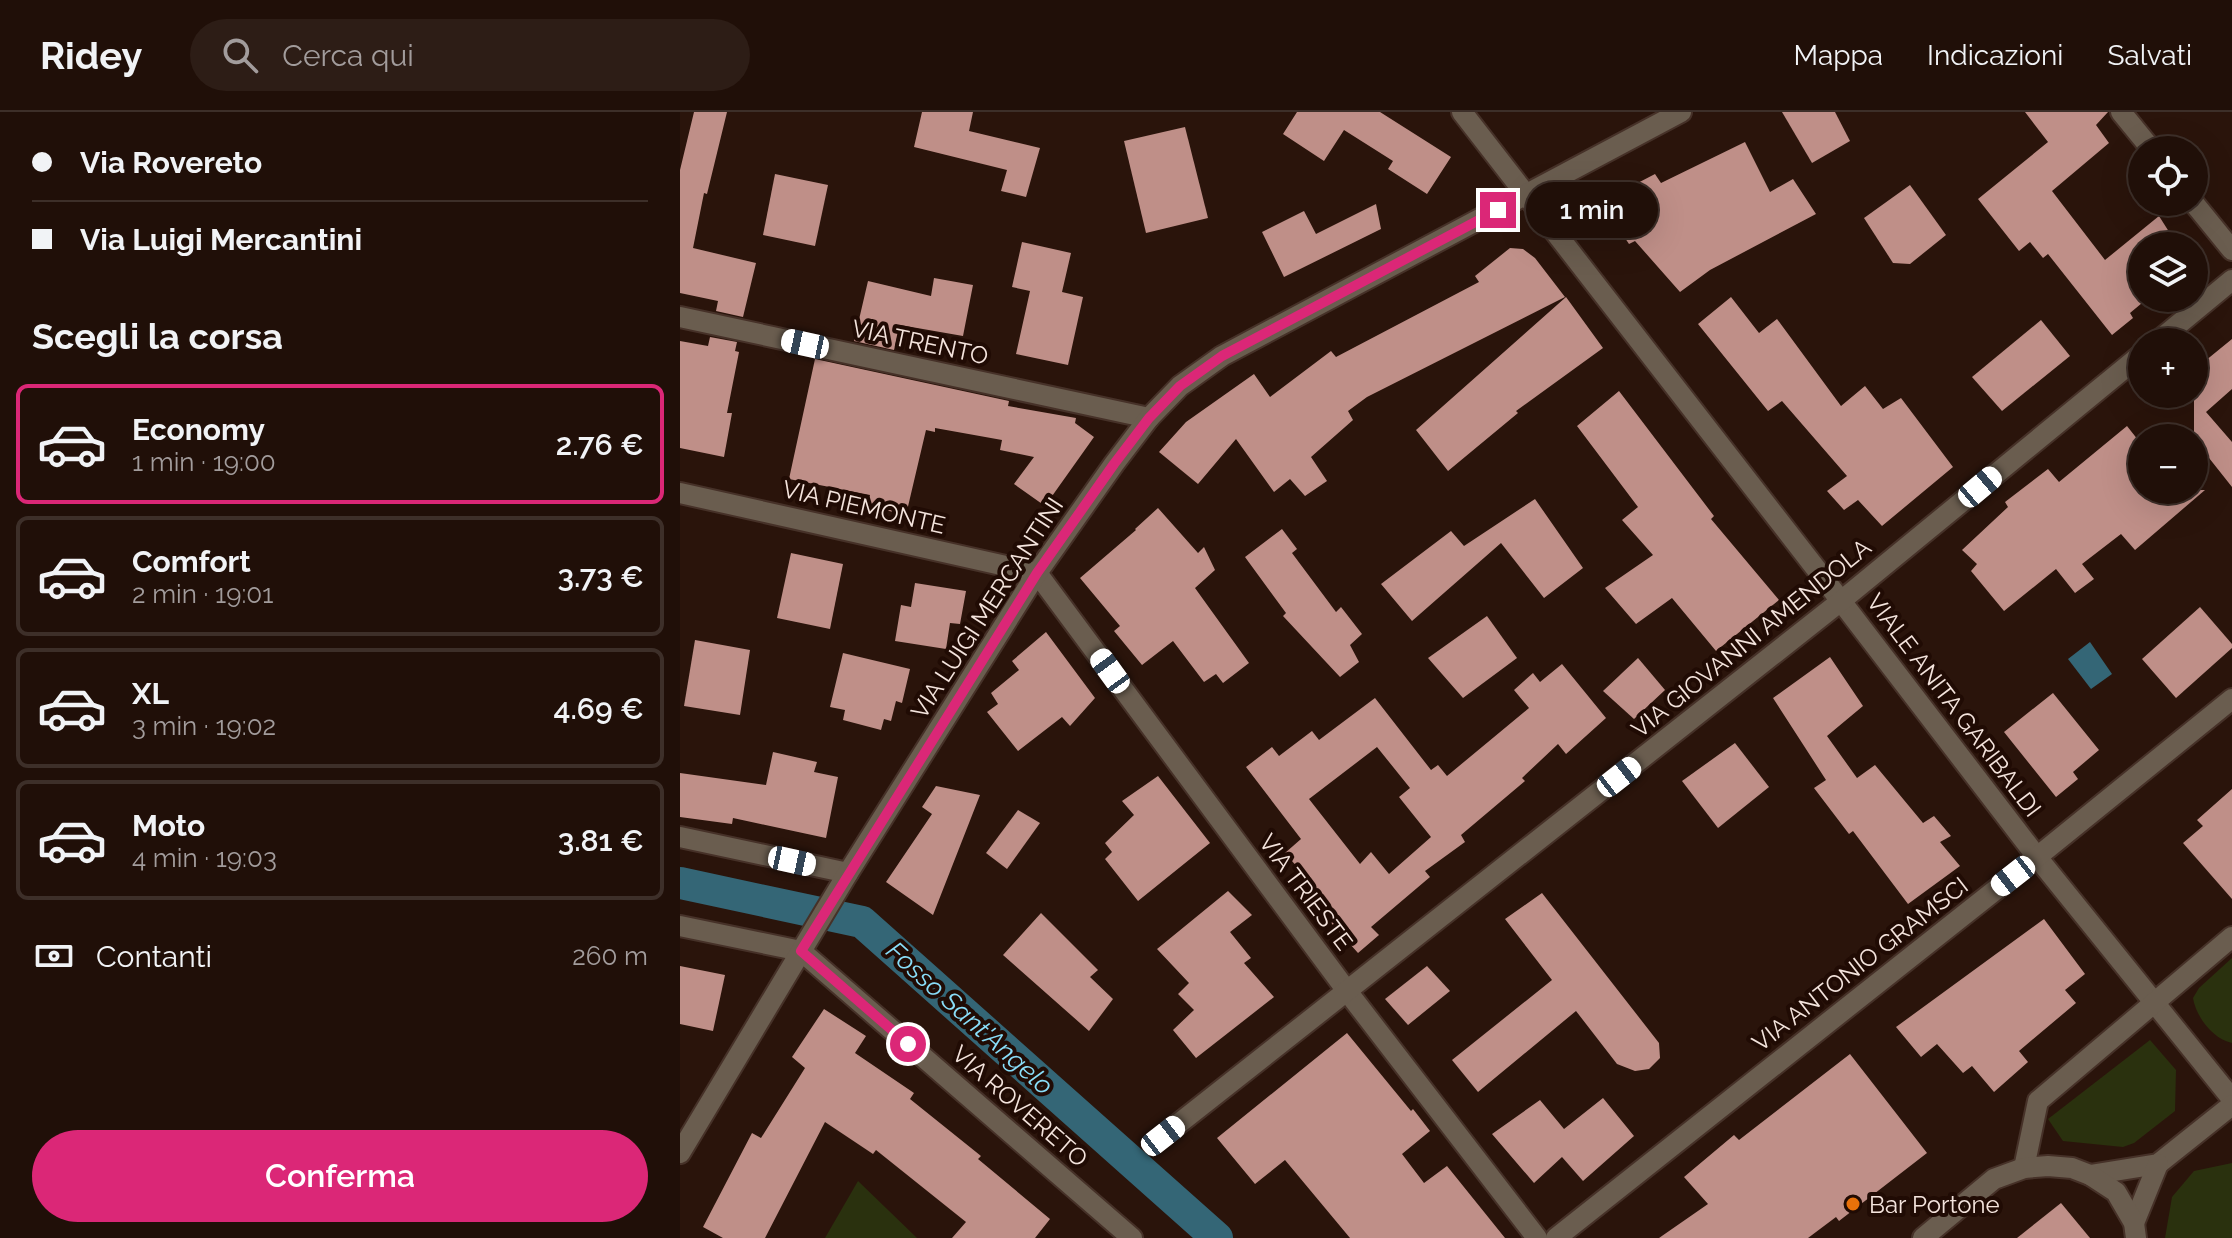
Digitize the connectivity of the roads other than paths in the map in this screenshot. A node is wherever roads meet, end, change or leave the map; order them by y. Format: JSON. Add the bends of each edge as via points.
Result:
{"nodes":[{"id":1,"x":1462,"y":112,"type":"edge"},
{"id":2,"x":1681,"y":112,"type":"edge"},
{"id":3,"x":2121,"y":112,"type":"edge"},
{"id":4,"x":2141,"y":136,"type":"edge"},
{"id":5,"x":1526,"y":195,"type":"junction"},
{"id":6,"x":2204,"y":216,"type":"edge"},
{"id":7,"x":2232,"y":250,"type":"edge"},
{"id":8,"x":2232,"y":280,"type":"edge"},
{"id":9,"x":680,"y":317,"type":"edge"},
{"id":10,"x":2174,"y":328,"type":"edge"},
{"id":11,"x":2128,"y":365,"type":"edge"},
{"id":12,"x":1149,"y":418,"type":"junction"},
{"id":13,"x":680,"y":493,"type":"edge"},
{"id":14,"x":1037,"y":573,"type":"junction"},
{"id":15,"x":1841,"y":601,"type":"junction"},
{"id":16,"x":2232,"y":699,"type":"edge"},
{"id":17,"x":680,"y":837,"type":"edge"},
{"id":18,"x":2037,"y":857,"type":"junction"},
{"id":19,"x":848,"y":873,"type":"junction"},
{"id":20,"x":680,"y":926,"type":"edge"},
{"id":21,"x":2232,"y":937,"type":"edge"},
{"id":22,"x":801,"y":951,"type":"junction"},
{"id":23,"x":1347,"y":991,"type":"junction"},
{"id":24,"x":2154,"y":1003,"type":"junction"},
{"id":25,"x":2232,"y":1102,"type":"edge"},
{"id":26,"x":1163,"y":1136,"type":"dead end"},
{"id":27,"x":680,"y":1153,"type":"edge"},
{"id":28,"x":2158,"y":1164,"type":"junction"},
{"id":29,"x":2024,"y":1168,"type":"junction"},
{"id":30,"x":2090,"y":1175,"type":"junction"},
{"id":31,"x":2135,"y":1230,"type":"edge"},
{"id":32,"x":1132,"y":1238,"type":"edge"},
{"id":33,"x":1537,"y":1238,"type":"edge"},
{"id":34,"x":1556,"y":1238,"type":"edge"},
{"id":35,"x":1923,"y":1238,"type":"edge"}],
"edges":[{"from":1,"to":5,"type":"street","name":"VIALE ANITA GARIBALDI"},
{"from":2,"to":5,"type":"street","name":"VIA LUIGI MERCANTINI"},
{"from":3,"to":4,"type":"street"},
{"from":5,"to":12,"type":"street","name":"VIA LUIGI MERCANTINI","via":[[1222,356],[1180,386]]},
{"from":5,"to":15,"type":"street","name":"VIALE ANITA GARIBALDI"},
{"from":6,"to":7,"type":"street"},
{"from":8,"to":10,"type":"street"},
{"from":9,"to":12,"type":"street","name":"VIA TRENTO"},
{"from":11,"to":15,"type":"street","name":"VIA GIOVANNI AMENDOLA"},
{"from":12,"to":14,"type":"street","name":"VIA LUIGI MERCANTINI"},
{"from":13,"to":14,"type":"street","name":"VIA PIEMONTE"},
{"from":14,"to":19,"type":"street","name":"VIA LUIGI MERCANTINI"},
{"from":14,"to":23,"type":"street","name":"VIA TRIESTE"},
{"from":15,"to":18,"type":"street","name":"VIALE ANITA GARIBALDI"},
{"from":15,"to":23,"type":"street","name":"VIA GIOVANNI AMENDOLA"},
{"from":16,"to":18,"type":"street","name":"VIA ANTONIO GRAMSCI"},
{"from":17,"to":19,"type":"street"},
{"from":18,"to":24,"type":"street","name":"VIALE ANITA GARIBALDI"},
{"from":18,"to":34,"type":"street","name":"VIA ANTONIO GRAMSCI"},
{"from":19,"to":22,"type":"street","name":"VIA LUIGI MERCANTINI"},
{"from":20,"to":22,"type":"street"},
{"from":21,"to":24,"type":"street"},
{"from":22,"to":27,"type":"street","name":"VIA LUIGI MERCANTINI"},
{"from":22,"to":32,"type":"street","name":"VIA ROVERETO"},
{"from":23,"to":26,"type":"street","name":"VIA GIOVANNI AMENDOLA"},
{"from":23,"to":33,"type":"street","name":"VIA TRIESTE"},
{"from":24,"to":25,"type":"street","name":"VIALE ANITA GARIBALDI"},
{"from":24,"to":29,"type":"street","via":[[2038,1101]]},
{"from":25,"to":28,"type":"street"},
{"from":28,"to":30,"type":"street"},
{"from":28,"to":31,"type":"street"},
{"from":29,"to":30,"type":"street","via":[[2072,1168]]},
{"from":29,"to":35,"type":"street","via":[[1994,1179]]},
{"from":30,"to":31,"type":"street","via":[[2116,1192]]}]}
